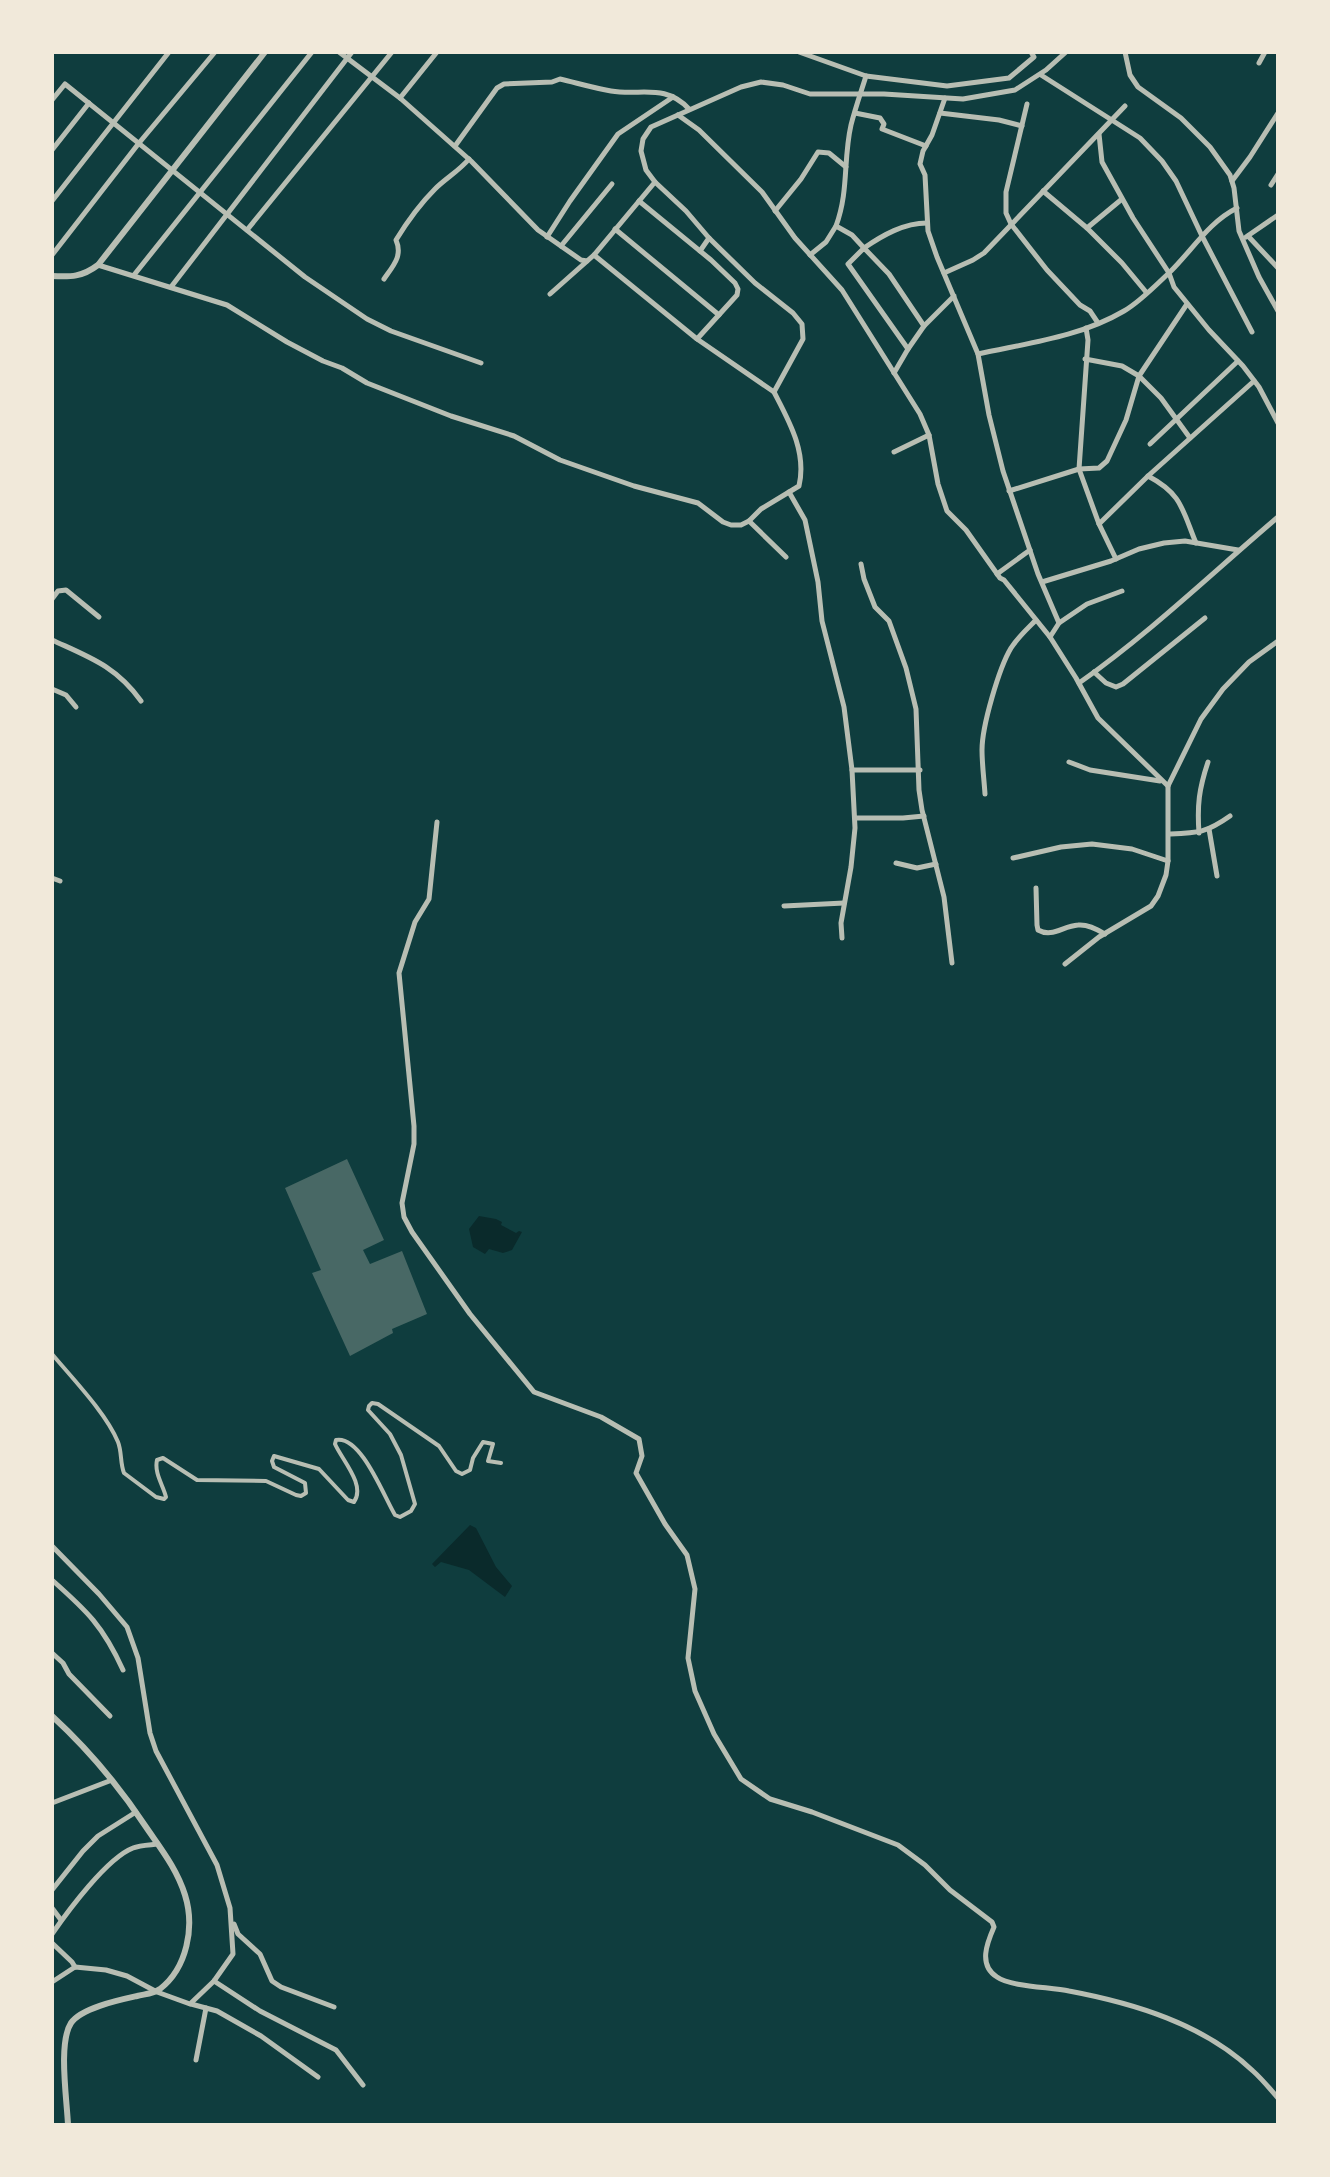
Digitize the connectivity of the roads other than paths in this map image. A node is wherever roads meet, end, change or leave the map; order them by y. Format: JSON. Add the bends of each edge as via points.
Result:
{"nodes":[{"id":1,"x":169,"y":52,"type":"edge"},
{"id":2,"x":215,"y":52,"type":"edge"},
{"id":3,"x":265,"y":52,"type":"edge"},
{"id":4,"x":312,"y":52,"type":"edge"},
{"id":5,"x":339,"y":52,"type":"edge"},
{"id":6,"x":352,"y":52,"type":"edge"},
{"id":7,"x":392,"y":52,"type":"edge"},
{"id":8,"x":437,"y":52,"type":"edge"},
{"id":9,"x":799,"y":52,"type":"edge"},
{"id":10,"x":1031,"y":52,"type":"edge"},
{"id":11,"x":1125,"y":52,"type":"edge"},
{"id":12,"x":1265,"y":52,"type":"edge"},
{"id":13,"x":1062,"y":54,"type":"edge"},
{"id":14,"x":347,"y":58,"type":"junction"},
{"id":15,"x":1259,"y":63,"type":"dead end"},
{"id":16,"x":1043,"y":72,"type":"junction"},
{"id":17,"x":866,"y":76,"type":"junction"},
{"id":18,"x":371,"y":77,"type":"junction"},
{"id":19,"x":947,"y":86,"type":"junction"},
{"id":20,"x":861,"y":95,"type":"junction"},
{"id":21,"x":676,"y":97,"type":"junction"},
{"id":22,"x":400,"y":98,"type":"junction"},
{"id":23,"x":947,"y":98,"type":"junction"},
{"id":24,"x":52,"y":100,"type":"edge"},
{"id":25,"x":89,"y":103,"type":"junction"},
{"id":26,"x":1027,"y":104,"type":"dead end"},
{"id":27,"x":1125,"y":106,"type":"dead end"},
{"id":28,"x":689,"y":109,"type":"junction"},
{"id":29,"x":855,"y":113,"type":"junction"},
{"id":30,"x":940,"y":113,"type":"junction"},
{"id":31,"x":1278,"y":114,"type":"edge"},
{"id":32,"x":678,"y":115,"type":"junction"},
{"id":33,"x":1111,"y":120,"type":"junction"},
{"id":34,"x":113,"y":123,"type":"junction"},
{"id":35,"x":1022,"y":126,"type":"junction"},
{"id":36,"x":1099,"y":134,"type":"junction"},
{"id":37,"x":139,"y":143,"type":"junction"},
{"id":38,"x":455,"y":146,"type":"junction"},
{"id":39,"x":926,"y":146,"type":"junction"},
{"id":40,"x":52,"y":150,"type":"edge"},
{"id":41,"x":469,"y":159,"type":"junction"},
{"id":42,"x":847,"y":168,"type":"junction"},
{"id":43,"x":172,"y":170,"type":"junction"},
{"id":44,"x":1278,"y":174,"type":"edge"},
{"id":45,"x":1232,"y":181,"type":"junction"},
{"id":46,"x":655,"y":182,"type":"junction"},
{"id":47,"x":612,"y":184,"type":"dead end"},
{"id":48,"x":1271,"y":185,"type":"dead end"},
{"id":49,"x":1043,"y":191,"type":"junction"},
{"id":50,"x":200,"y":193,"type":"junction"},
{"id":51,"x":1122,"y":199,"type":"junction"},
{"id":52,"x":52,"y":201,"type":"edge"},
{"id":53,"x":639,"y":201,"type":"junction"},
{"id":54,"x":1237,"y":208,"type":"junction"},
{"id":55,"x":775,"y":211,"type":"junction"},
{"id":56,"x":227,"y":214,"type":"junction"},
{"id":57,"x":1278,"y":215,"type":"edge"},
{"id":58,"x":927,"y":223,"type":"junction"},
{"id":59,"x":1011,"y":224,"type":"junction"},
{"id":60,"x":836,"y":226,"type":"junction"},
{"id":61,"x":1087,"y":228,"type":"junction"},
{"id":62,"x":615,"y":229,"type":"junction"},
{"id":63,"x":247,"y":230,"type":"junction"},
{"id":64,"x":1202,"y":236,"type":"junction"},
{"id":65,"x":547,"y":237,"type":"junction"},
{"id":66,"x":1246,"y":237,"type":"junction"},
{"id":67,"x":709,"y":238,"type":"junction"},
{"id":68,"x":561,"y":246,"type":"junction"},
{"id":69,"x":864,"y":248,"type":"junction"},
{"id":70,"x":700,"y":251,"type":"junction"},
{"id":71,"x":52,"y":255,"type":"edge"},
{"id":72,"x":594,"y":255,"type":"junction"},
{"id":73,"x":810,"y":255,"type":"junction"},
{"id":74,"x":587,"y":261,"type":"junction"},
{"id":75,"x":98,"y":265,"type":"junction"},
{"id":76,"x":1278,"y":268,"type":"edge"},
{"id":77,"x":944,"y":273,"type":"junction"},
{"id":78,"x":1169,"y":273,"type":"junction"},
{"id":79,"x":134,"y":275,"type":"junction"},
{"id":80,"x":52,"y":276,"type":"edge"},
{"id":81,"x":384,"y":279,"type":"dead end"},
{"id":82,"x":171,"y":287,"type":"junction"},
{"id":83,"x":1146,"y":292,"type":"junction"},
{"id":84,"x":550,"y":294,"type":"dead end"},
{"id":85,"x":954,"y":296,"type":"junction"},
{"id":86,"x":1187,"y":304,"type":"junction"},
{"id":87,"x":1278,"y":311,"type":"edge"},
{"id":88,"x":719,"y":315,"type":"junction"},
{"id":89,"x":1098,"y":323,"type":"junction"},
{"id":90,"x":924,"y":326,"type":"junction"},
{"id":91,"x":1086,"y":328,"type":"junction"},
{"id":92,"x":1252,"y":332,"type":"dead end"},
{"id":93,"x":697,"y":339,"type":"junction"},
{"id":94,"x":908,"y":349,"type":"junction"},
{"id":95,"x":978,"y":354,"type":"junction"},
{"id":96,"x":1085,"y":359,"type":"junction"},
{"id":97,"x":1238,"y":361,"type":"junction"},
{"id":98,"x":481,"y":363,"type":"dead end"},
{"id":99,"x":894,"y":373,"type":"junction"},
{"id":100,"x":1139,"y":376,"type":"junction"},
{"id":101,"x":1254,"y":381,"type":"junction"},
{"id":102,"x":774,"y":392,"type":"junction"},
{"id":103,"x":1178,"y":419,"type":"junction"},
{"id":104,"x":1278,"y":423,"type":"edge"},
{"id":105,"x":929,"y":435,"type":"junction"},
{"id":106,"x":1190,"y":438,"type":"junction"},
{"id":107,"x":1150,"y":444,"type":"dead end"},
{"id":108,"x":894,"y":452,"type":"dead end"},
{"id":109,"x":1079,"y":469,"type":"junction"},
{"id":110,"x":1148,"y":476,"type":"junction"},
{"id":111,"x":1009,"y":491,"type":"junction"},
{"id":112,"x":789,"y":492,"type":"junction"},
{"id":113,"x":1278,"y":517,"type":"edge"},
{"id":114,"x":749,"y":521,"type":"junction"},
{"id":115,"x":1099,"y":524,"type":"junction"},
{"id":116,"x":1196,"y":543,"type":"junction"},
{"id":117,"x":1030,"y":550,"type":"junction"},
{"id":118,"x":1239,"y":550,"type":"junction"},
{"id":119,"x":786,"y":557,"type":"dead end"},
{"id":120,"x":1116,"y":559,"type":"junction"},
{"id":121,"x":861,"y":564,"type":"dead end"},
{"id":122,"x":997,"y":574,"type":"junction"},
{"id":123,"x":1042,"y":582,"type":"junction"},
{"id":124,"x":1122,"y":591,"type":"dead end"},
{"id":125,"x":52,"y":599,"type":"edge"},
{"id":126,"x":99,"y":617,"type":"dead end"},
{"id":127,"x":1205,"y":618,"type":"dead end"},
{"id":128,"x":1036,"y":620,"type":"junction"},
{"id":129,"x":1059,"y":623,"type":"junction"},
{"id":130,"x":1050,"y":637,"type":"junction"},
{"id":131,"x":52,"y":640,"type":"edge"},
{"id":132,"x":1278,"y":641,"type":"edge"},
{"id":133,"x":1094,"y":672,"type":"junction"},
{"id":134,"x":1079,"y":683,"type":"junction"},
{"id":135,"x":52,"y":689,"type":"edge"},
{"id":136,"x":141,"y":701,"type":"dead end"},
{"id":137,"x":76,"y":707,"type":"dead end"},
{"id":138,"x":1069,"y":762,"type":"dead end"},
{"id":139,"x":1208,"y":762,"type":"dead end"},
{"id":140,"x":852,"y":770,"type":"junction"},
{"id":141,"x":920,"y":770,"type":"junction"},
{"id":142,"x":1161,"y":782,"type":"junction"},
{"id":143,"x":1168,"y":786,"type":"junction"},
{"id":144,"x":985,"y":794,"type":"dead end"},
{"id":145,"x":924,"y":816,"type":"junction"},
{"id":146,"x":1230,"y":816,"type":"dead end"},
{"id":147,"x":855,"y":818,"type":"junction"},
{"id":148,"x":437,"y":822,"type":"dead end"},
{"id":149,"x":1209,"y":829,"type":"junction"},
{"id":150,"x":1199,"y":833,"type":"junction"},
{"id":151,"x":1169,"y":834,"type":"junction"},
{"id":152,"x":1013,"y":858,"type":"dead end"},
{"id":153,"x":1168,"y":861,"type":"junction"},
{"id":154,"x":896,"y":863,"type":"dead end"},
{"id":155,"x":936,"y":864,"type":"junction"},
{"id":156,"x":1217,"y":876,"type":"dead end"},
{"id":157,"x":52,"y":878,"type":"edge"},
{"id":158,"x":60,"y":881,"type":"dead end"},
{"id":159,"x":1036,"y":888,"type":"dead end"},
{"id":160,"x":844,"y":903,"type":"junction"},
{"id":161,"x":784,"y":906,"type":"dead end"},
{"id":162,"x":1105,"y":934,"type":"junction"},
{"id":163,"x":842,"y":938,"type":"dead end"},
{"id":164,"x":952,"y":963,"type":"dead end"},
{"id":165,"x":1065,"y":964,"type":"dead end"},
{"id":166,"x":52,"y":1354,"type":"edge"},
{"id":167,"x":501,"y":1463,"type":"dead end"},
{"id":168,"x":52,"y":1546,"type":"edge"},
{"id":169,"x":52,"y":1580,"type":"edge"},
{"id":170,"x":52,"y":1653,"type":"edge"},
{"id":171,"x":123,"y":1670,"type":"dead end"},
{"id":172,"x":52,"y":1716,"type":"edge"},
{"id":173,"x":110,"y":1716,"type":"dead end"},
{"id":174,"x":112,"y":1780,"type":"junction"},
{"id":175,"x":52,"y":1803,"type":"edge"},
{"id":176,"x":136,"y":1812,"type":"junction"},
{"id":177,"x":159,"y":1843,"type":"junction"},
{"id":178,"x":52,"y":1890,"type":"edge"},
{"id":179,"x":52,"y":1908,"type":"edge"},
{"id":180,"x":230,"y":1908,"type":"junction"},
{"id":181,"x":62,"y":1920,"type":"junction"},
{"id":182,"x":52,"y":1934,"type":"edge"},
{"id":183,"x":52,"y":1943,"type":"edge"},
{"id":184,"x":75,"y":1967,"type":"junction"},
{"id":185,"x":214,"y":1981,"type":"junction"},
{"id":186,"x":52,"y":1982,"type":"edge"},
{"id":187,"x":157,"y":1992,"type":"junction"},
{"id":188,"x":190,"y":2004,"type":"junction"},
{"id":189,"x":334,"y":2007,"type":"dead end"},
{"id":190,"x":206,"y":2008,"type":"junction"},
{"id":191,"x":196,"y":2060,"type":"dead end"},
{"id":192,"x":318,"y":2077,"type":"dead end"},
{"id":193,"x":363,"y":2085,"type":"dead end"},
{"id":194,"x":1278,"y":2098,"type":"edge"},
{"id":195,"x":68,"y":2125,"type":"edge"}],
"edges":[{"from":1,"to":34,"type":"street"},
{"from":2,"to":37,"type":"street"},
{"from":3,"to":43,"type":"street"},
{"from":4,"to":50,"type":"street"},
{"from":5,"to":14,"type":"street"},
{"from":6,"to":14,"type":"street"},
{"from":7,"to":18,"type":"street"},
{"from":8,"to":22,"type":"street"},
{"from":9,"to":17,"type":"street"},
{"from":10,"to":19,"type":"street","via":[[1034,57],[1009,78]]},
{"from":11,"to":45,"type":"street","via":[[1138,87],[1181,118],[1210,147]]},
{"from":12,"to":15,"type":"street"},
{"from":13,"to":16,"type":"street"},
{"from":14,"to":18,"type":"street"},
{"from":14,"to":56,"type":"street"},
{"from":16,"to":23,"type":"street","via":[[1015,90]]},
{"from":16,"to":33,"type":"street"},
{"from":17,"to":19,"type":"street"},
{"from":17,"to":20,"type":"street"},
{"from":18,"to":22,"type":"street"},
{"from":18,"to":63,"type":"street"},
{"from":19,"to":23,"type":"street"},
{"from":20,"to":23,"type":"street"},
{"from":20,"to":28,"type":"street","via":[[810,94],[761,82]]},
{"from":20,"to":29,"type":"street"},
{"from":21,"to":28,"type":"street"},
{"from":21,"to":38,"type":"street","via":[[560,79],[504,84]]},
{"from":21,"to":65,"type":"street","via":[[618,134]]},
{"from":22,"to":38,"type":"street"},
{"from":23,"to":30,"type":"street"},
{"from":24,"to":25,"type":"street","via":[[65,84]]},
{"from":25,"to":34,"type":"street"},
{"from":25,"to":40,"type":"street"},
{"from":26,"to":35,"type":"street"},
{"from":27,"to":33,"type":"street"},
{"from":28,"to":32,"type":"street"},
{"from":29,"to":39,"type":"street","via":[[880,118],[882,129]]},
{"from":29,"to":42,"type":"street"},
{"from":30,"to":35,"type":"street"},
{"from":30,"to":39,"type":"street"},
{"from":31,"to":45,"type":"street"},
{"from":32,"to":46,"type":"street","via":[[651,127],[643,139],[642,161]]},
{"from":32,"to":55,"type":"street","via":[[762,192]]},
{"from":33,"to":36,"type":"street"},
{"from":33,"to":64,"type":"street","via":[[1140,138],[1162,161]]},
{"from":34,"to":37,"type":"street"},
{"from":34,"to":52,"type":"street"},
{"from":35,"to":59,"type":"street","via":[[1006,192]]},
{"from":36,"to":49,"type":"street"},
{"from":36,"to":51,"type":"street","via":[[1102,162]]},
{"from":37,"to":43,"type":"street"},
{"from":37,"to":71,"type":"street"},
{"from":38,"to":41,"type":"street"},
{"from":39,"to":58,"type":"street","via":[[920,164]]},
{"from":41,"to":65,"type":"street"},
{"from":41,"to":81,"type":"street","via":[[410,218],[396,240],[399,257]]},
{"from":42,"to":55,"type":"street","via":[[829,153],[818,152]]},
{"from":42,"to":60,"type":"street"},
{"from":43,"to":50,"type":"street"},
{"from":43,"to":75,"type":"street"},
{"from":44,"to":48,"type":"street"},
{"from":45,"to":54,"type":"street"},
{"from":46,"to":53,"type":"street"},
{"from":46,"to":67,"type":"street"},
{"from":47,"to":68,"type":"street"},
{"from":49,"to":59,"type":"street"},
{"from":49,"to":61,"type":"street"},
{"from":50,"to":56,"type":"street"},
{"from":50,"to":79,"type":"street"},
{"from":51,"to":61,"type":"street"},
{"from":51,"to":78,"type":"street"},
{"from":53,"to":62,"type":"street"},
{"from":53,"to":70,"type":"street"},
{"from":54,"to":64,"type":"street"},
{"from":54,"to":66,"type":"street","via":[[1239,231]]},
{"from":55,"to":73,"type":"street"},
{"from":56,"to":63,"type":"street"},
{"from":56,"to":82,"type":"street"},
{"from":57,"to":66,"type":"street"},
{"from":58,"to":69,"type":"street","via":[[904,226]]},
{"from":58,"to":77,"type":"street"},
{"from":59,"to":77,"type":"street","via":[[984,253]]},
{"from":59,"to":89,"type":"street"},
{"from":60,"to":69,"type":"street"},
{"from":60,"to":73,"type":"street"},
{"from":61,"to":83,"type":"street"},
{"from":62,"to":72,"type":"street"},
{"from":62,"to":88,"type":"street"},
{"from":63,"to":98,"type":"street","via":[[367,319]]},
{"from":64,"to":78,"type":"street"},
{"from":64,"to":92,"type":"street"},
{"from":65,"to":68,"type":"street"},
{"from":66,"to":76,"type":"street"},
{"from":66,"to":87,"type":"street"},
{"from":67,"to":70,"type":"street"},
{"from":67,"to":102,"type":"street","via":[[802,324],[803,339]]},
{"from":68,"to":74,"type":"street"},
{"from":69,"to":90,"type":"street"},
{"from":69,"to":94,"type":"street","via":[[848,264]]},
{"from":70,"to":88,"type":"street","via":[[738,289]]},
{"from":72,"to":74,"type":"street"},
{"from":72,"to":93,"type":"street"},
{"from":73,"to":99,"type":"street","via":[[842,290]]},
{"from":74,"to":84,"type":"street"},
{"from":75,"to":79,"type":"street"},
{"from":75,"to":80,"type":"street","via":[[75,277]]},
{"from":77,"to":85,"type":"street"},
{"from":78,"to":83,"type":"street"},
{"from":78,"to":86,"type":"street"},
{"from":79,"to":82,"type":"street"},
{"from":82,"to":114,"type":"street","via":[[227,305],[367,383],[514,436],[560,460],[698,503],[731,525]]},
{"from":83,"to":89,"type":"street","via":[[1126,310]]},
{"from":85,"to":90,"type":"street"},
{"from":85,"to":95,"type":"street"},
{"from":86,"to":97,"type":"street"},
{"from":86,"to":100,"type":"street"},
{"from":88,"to":93,"type":"street"},
{"from":89,"to":91,"type":"street"},
{"from":90,"to":94,"type":"street"},
{"from":91,"to":95,"type":"street"},
{"from":91,"to":96,"type":"street"},
{"from":93,"to":102,"type":"street"},
{"from":94,"to":99,"type":"street"},
{"from":95,"to":111,"type":"street"},
{"from":96,"to":100,"type":"street","via":[[1122,366]]},
{"from":96,"to":109,"type":"street"},
{"from":97,"to":101,"type":"street"},
{"from":97,"to":103,"type":"street"},
{"from":99,"to":105,"type":"street"},
{"from":100,"to":103,"type":"street"},
{"from":100,"to":109,"type":"street","via":[[1107,461],[1099,468]]},
{"from":101,"to":104,"type":"street"},
{"from":101,"to":106,"type":"street"},
{"from":102,"to":112,"type":"street","via":[[799,451],[799,486]]},
{"from":103,"to":106,"type":"street"},
{"from":103,"to":107,"type":"street"},
{"from":105,"to":108,"type":"street"},
{"from":105,"to":122,"type":"street","via":[[947,511]]},
{"from":106,"to":110,"type":"street"},
{"from":109,"to":111,"type":"street"},
{"from":109,"to":115,"type":"street"},
{"from":110,"to":115,"type":"street"},
{"from":110,"to":116,"type":"street","via":[[1179,501]]},
{"from":111,"to":117,"type":"street"},
{"from":112,"to":114,"type":"street"},
{"from":112,"to":140,"type":"street","via":[[805,520]]},
{"from":113,"to":118,"type":"street"},
{"from":114,"to":119,"type":"street"},
{"from":115,"to":120,"type":"street"},
{"from":116,"to":118,"type":"street"},
{"from":116,"to":120,"type":"street","via":[[1164,543]]},
{"from":117,"to":122,"type":"street"},
{"from":117,"to":123,"type":"street"},
{"from":118,"to":133,"type":"street"},
{"from":120,"to":123,"type":"street"},
{"from":121,"to":141,"type":"street","via":[[875,607],[889,621],[906,668],[916,709]]},
{"from":122,"to":128,"type":"street"},
{"from":123,"to":129,"type":"street"},
{"from":124,"to":129,"type":"street","via":[[1087,604]]},
{"from":125,"to":126,"type":"street","via":[[66,590]]},
{"from":127,"to":133,"type":"street","via":[[1116,687]]},
{"from":128,"to":130,"type":"street"},
{"from":128,"to":144,"type":"street","via":[[1010,650],[993,698],[982,750]]},
{"from":129,"to":130,"type":"street"},
{"from":130,"to":134,"type":"street"},
{"from":131,"to":136,"type":"street","via":[[107,666]]},
{"from":132,"to":143,"type":"street","via":[[1223,689],[1201,719]]},
{"from":133,"to":134,"type":"street"},
{"from":134,"to":142,"type":"street","via":[[1098,718]]},
{"from":135,"to":137,"type":"street"},
{"from":138,"to":142,"type":"street"},
{"from":139,"to":150,"type":"street","via":[[1199,787]]},
{"from":140,"to":141,"type":"street"},
{"from":140,"to":147,"type":"street"},
{"from":141,"to":145,"type":"street"},
{"from":142,"to":143,"type":"street"},
{"from":143,"to":151,"type":"street"},
{"from":145,"to":147,"type":"street"},
{"from":145,"to":155,"type":"street"},
{"from":146,"to":149,"type":"street"},
{"from":147,"to":160,"type":"street"},
{"from":148,"to":194,"type":"street","via":[[429,899],[415,922],[399,973],[414,1126],[404,1217],[470,1314],[534,1392],[601,1417],[639,1439],[642,1456],[636,1473],[687,1555],[695,1589],[688,1658],[695,1691],[741,1779],[770,1799],[898,1845],[925,1865],[992,1922],[985,1962],[996,1977],[1111,1999],[1206,2036],[1251,2069]]},
{"from":149,"to":150,"type":"street"},
{"from":149,"to":156,"type":"street"},
{"from":150,"to":151,"type":"street"},
{"from":151,"to":153,"type":"street"},
{"from":152,"to":153,"type":"street","via":[[1092,844]]},
{"from":153,"to":162,"type":"street","via":[[1151,906]]},
{"from":154,"to":155,"type":"street","via":[[917,868]]},
{"from":155,"to":164,"type":"street"},
{"from":157,"to":158,"type":"street"},
{"from":159,"to":162,"type":"street","via":[[1042,933],[1080,925]]},
{"from":160,"to":161,"type":"street"},
{"from":160,"to":163,"type":"street"},
{"from":162,"to":165,"type":"street"},
{"from":166,"to":167,"type":"street","via":[[109,1425],[120,1445],[124,1473],[164,1499],[155,1467],[163,1458],[197,1480],[266,1481],[296,1495],[306,1493],[305,1483],[274,1467],[274,1456],[319,1469],[354,1502],[359,1492],[335,1444],[341,1439],[380,1482],[395,1515],[406,1515],[415,1504],[401,1455],[368,1410],[372,1403],[424,1434],[462,1474],[470,1470],[483,1442],[493,1444],[488,1461]]},
{"from":168,"to":180,"type":"street","via":[[127,1627],[156,1751],[217,1865]]},
{"from":169,"to":171,"type":"street","via":[[105,1634]]},
{"from":170,"to":173,"type":"street"},
{"from":172,"to":174,"type":"street"},
{"from":174,"to":175,"type":"street"},
{"from":174,"to":176,"type":"street"},
{"from":176,"to":177,"type":"street"},
{"from":176,"to":178,"type":"street","via":[[98,1836]]},
{"from":177,"to":181,"type":"street","via":[[121,1855]]},
{"from":177,"to":187,"type":"street","via":[[186,1898],[188,1925],[179,1966]]},
{"from":179,"to":181,"type":"street"},
{"from":180,"to":185,"type":"street","via":[[233,1954]]},
{"from":180,"to":189,"type":"street","via":[[238,1934],[260,1954],[272,1981]]},
{"from":181,"to":182,"type":"street"},
{"from":183,"to":184,"type":"street"},
{"from":184,"to":186,"type":"street"},
{"from":184,"to":187,"type":"street","via":[[127,1976]]},
{"from":185,"to":188,"type":"street"},
{"from":185,"to":193,"type":"street","via":[[336,2050]]},
{"from":187,"to":188,"type":"street"},
{"from":187,"to":195,"type":"street","via":[[109,2003],[73,2020],[65,2034]]},
{"from":188,"to":190,"type":"street"},
{"from":190,"to":191,"type":"street"},
{"from":190,"to":192,"type":"street","via":[[261,2036]]}]}
